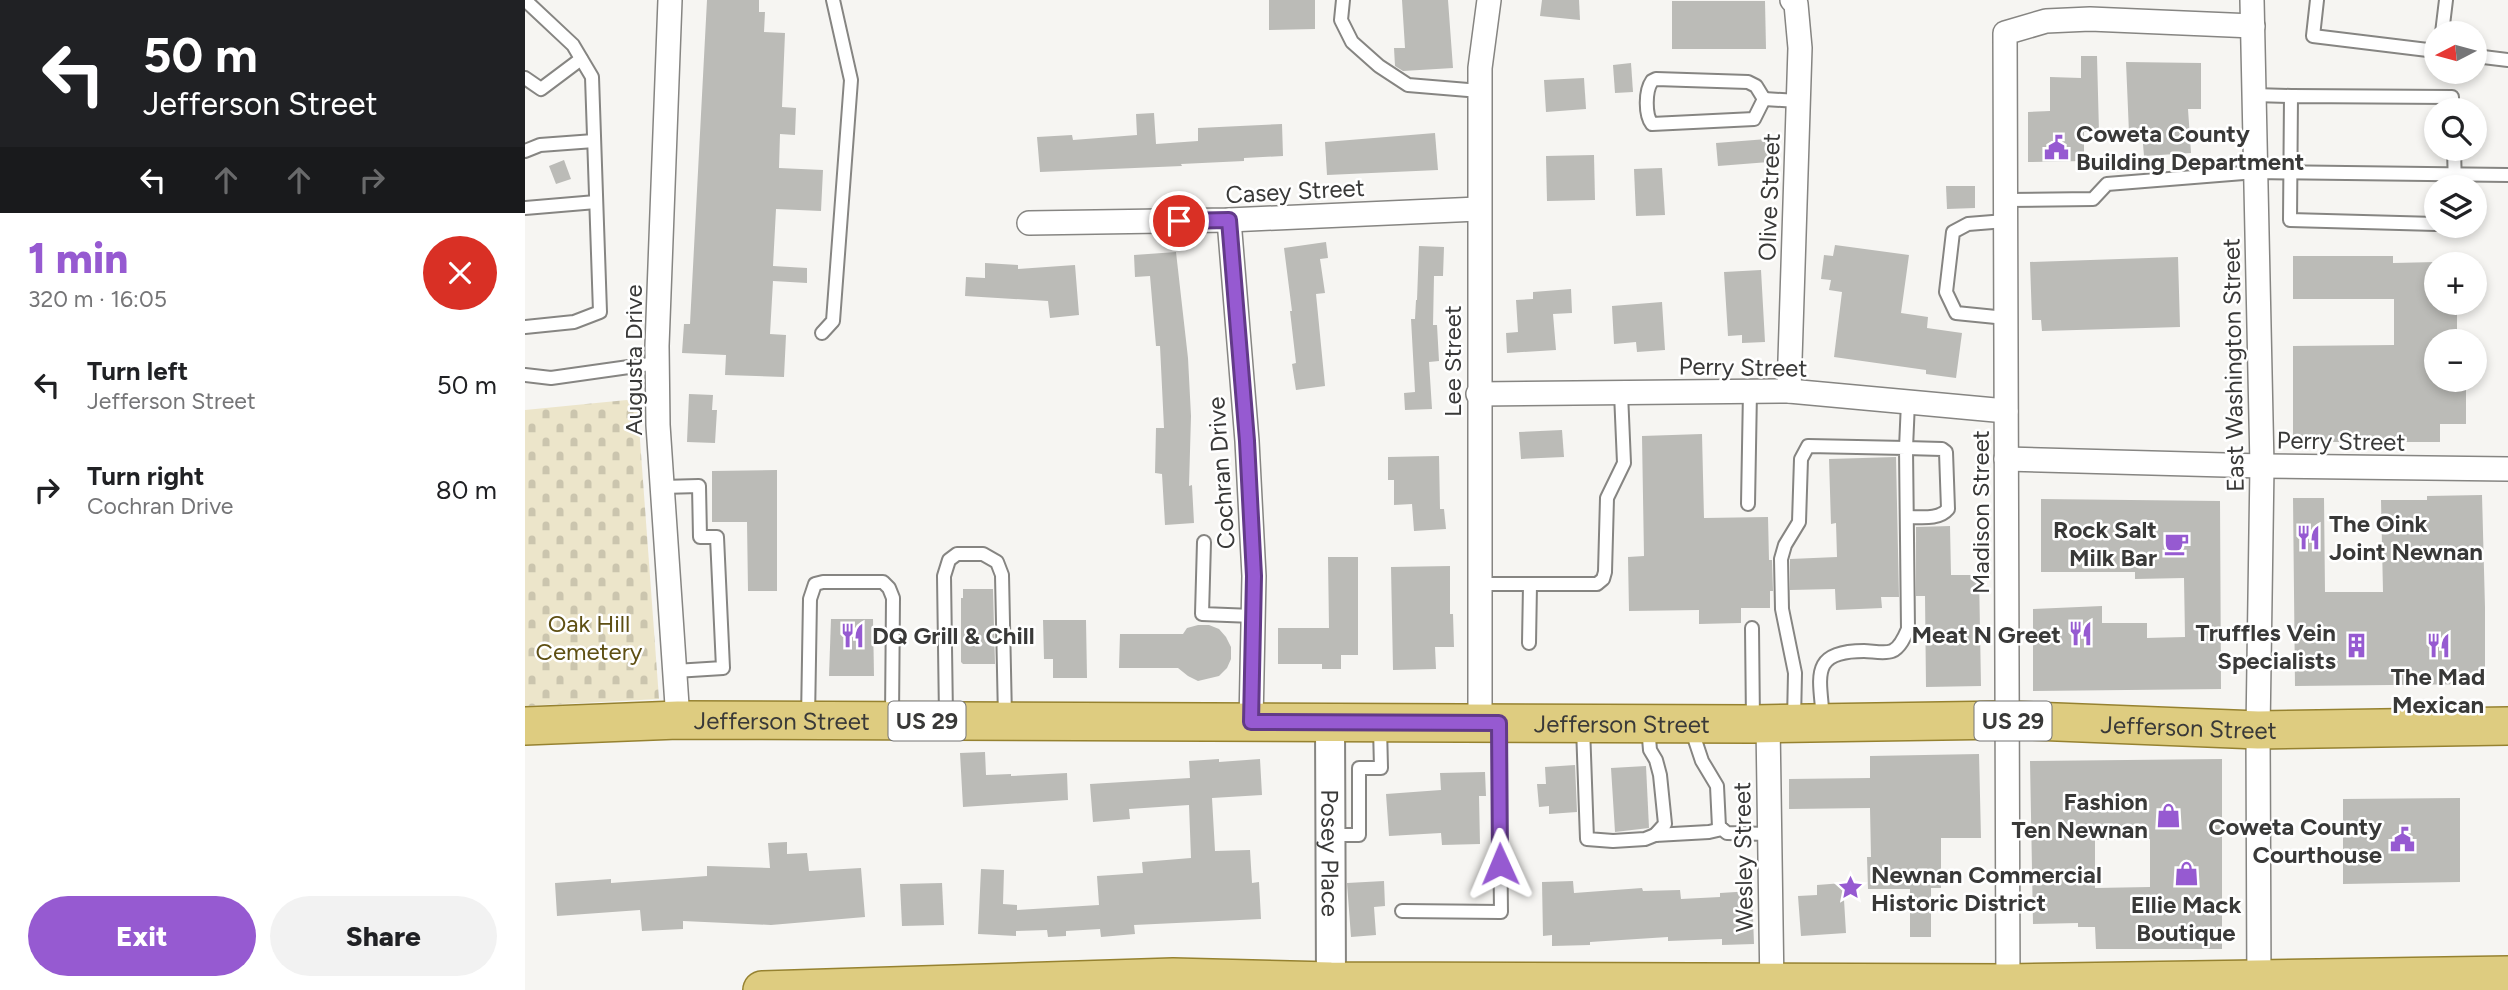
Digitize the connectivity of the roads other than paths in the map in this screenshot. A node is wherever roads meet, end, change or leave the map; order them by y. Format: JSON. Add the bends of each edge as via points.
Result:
{"nodes":[{"id":1,"x":526,"y":0,"type":"edge"},
{"id":2,"x":670,"y":0,"type":"edge"},
{"id":3,"x":833,"y":0,"type":"edge"},
{"id":4,"x":1343,"y":0,"type":"edge"},
{"id":5,"x":1489,"y":0,"type":"edge"},
{"id":6,"x":2252,"y":0,"type":"edge"},
{"id":7,"x":2317,"y":0,"type":"edge"},
{"id":8,"x":2446,"y":0,"type":"edge"},
{"id":9,"x":1794,"y":2,"type":"edge"},
{"id":10,"x":2443,"y":21,"type":"edge"},
{"id":11,"x":2253,"y":26,"type":"junction"},
{"id":12,"x":2424,"y":50,"type":"edge"},
{"id":13,"x":2487,"y":57,"type":"edge"},
{"id":14,"x":581,"y":58,"type":"junction"},
{"id":15,"x":2508,"y":60,"type":"edge"},
{"id":16,"x":525,"y":78,"type":"edge"},
{"id":17,"x":1480,"y":91,"type":"junction"},
{"id":18,"x":2254,"y":95,"type":"junction"},
{"id":19,"x":2291,"y":96,"type":"junction"},
{"id":20,"x":2452,"y":98,"type":"edge"},
{"id":21,"x":1764,"y":99,"type":"junction"},
{"id":22,"x":1798,"y":101,"type":"junction"},
{"id":23,"x":594,"y":141,"type":"junction"},
{"id":24,"x":525,"y":150,"type":"edge"},
{"id":25,"x":2256,"y":172,"type":"junction"},
{"id":26,"x":2290,"y":173,"type":"junction"},
{"id":27,"x":2508,"y":175,"type":"edge"},
{"id":28,"x":2487,"y":177,"type":"edge"},
{"id":29,"x":2424,"y":179,"type":"edge"},
{"id":30,"x":596,"y":202,"type":"junction"},
{"id":31,"x":525,"y":208,"type":"edge"},
{"id":32,"x":1478,"y":209,"type":"junction"},
{"id":33,"x":2005,"y":211,"type":"junction"},
{"id":34,"x":1229,"y":220,"type":"junction"},
{"id":35,"x":1029,"y":223,"type":"dead end"},
{"id":36,"x":2424,"y":224,"type":"edge"},
{"id":37,"x":2006,"y":318,"type":"junction"},
{"id":38,"x":525,"y":327,"type":"edge"},
{"id":39,"x":822,"y":333,"type":"dead end"},
{"id":40,"x":657,"y":363,"type":"junction"},
{"id":41,"x":525,"y":375,"type":"edge"},
{"id":42,"x":1750,"y":391,"type":"junction"},
{"id":43,"x":1789,"y":391,"type":"junction"},
{"id":44,"x":1621,"y":393,"type":"junction"},
{"id":45,"x":1478,"y":394,"type":"junction"},
{"id":46,"x":1908,"y":402,"type":"junction"},
{"id":47,"x":2006,"y":411,"type":"junction"},
{"id":48,"x":1906,"y":448,"type":"junction"},
{"id":49,"x":2006,"y":458,"type":"junction"},
{"id":50,"x":2262,"y":466,"type":"junction"},
{"id":51,"x":2508,"y":469,"type":"edge"},
{"id":52,"x":662,"y":487,"type":"junction"},
{"id":53,"x":1748,"y":504,"type":"dead end"},
{"id":54,"x":1907,"y":517,"type":"junction"},
{"id":55,"x":1204,"y":542,"type":"dead end"},
{"id":56,"x":1481,"y":584,"type":"junction"},
{"id":57,"x":1530,"y":585,"type":"junction"},
{"id":58,"x":1253,"y":616,"type":"junction"},
{"id":59,"x":1752,"y":628,"type":"dead end"},
{"id":60,"x":1529,"y":643,"type":"dead end"},
{"id":61,"x":675,"y":671,"type":"junction"},
{"id":62,"x":678,"y":720,"type":"junction"},
{"id":63,"x":808,"y":720,"type":"junction"},
{"id":64,"x":2007,"y":720,"type":"junction"},
{"id":65,"x":892,"y":721,"type":"junction"},
{"id":66,"x":946,"y":721,"type":"junction"},
{"id":67,"x":1005,"y":721,"type":"junction"},
{"id":68,"x":1251,"y":722,"type":"junction"},
{"id":69,"x":1330,"y":723,"type":"junction"},
{"id":70,"x":1380,"y":723,"type":"junction"},
{"id":71,"x":1490,"y":723,"type":"junction"},
{"id":72,"x":1583,"y":723,"type":"junction"},
{"id":73,"x":1647,"y":724,"type":"junction"},
{"id":74,"x":1689,"y":724,"type":"junction"},
{"id":75,"x":1785,"y":724,"type":"junction"},
{"id":76,"x":525,"y":726,"type":"edge"},
{"id":77,"x":2508,"y":726,"type":"edge"},
{"id":78,"x":2258,"y":730,"type":"junction"},
{"id":79,"x":1722,"y":829,"type":"junction"},
{"id":80,"x":1769,"y":834,"type":"junction"},
{"id":81,"x":1330,"y":835,"type":"junction"},
{"id":82,"x":1655,"y":835,"type":"junction"},
{"id":83,"x":1402,"y":911,"type":"dead end"},
{"id":84,"x":2508,"y":975,"type":"edge"},
{"id":85,"x":1173,"y":984,"type":"edge"},
{"id":86,"x":2259,"y":984,"type":"edge"},
{"id":87,"x":1484,"y":985,"type":"edge"},
{"id":88,"x":1331,"y":986,"type":"edge"},
{"id":89,"x":1772,"y":986,"type":"edge"},
{"id":90,"x":2008,"y":986,"type":"edge"},
{"id":91,"x":762,"y":990,"type":"edge"}],
"edges":[{"from":1,"to":14,"type":"lane"},
{"from":2,"to":40,"type":"street","name":"Augusta Drive"},
{"from":3,"to":39,"type":"lane","via":[[851,80],[834,321]]},
{"from":4,"to":17,"type":"lane","via":[[1341,20],[1352,43],[1379,66],[1408,85]]},
{"from":5,"to":17,"type":"street","name":"Lee Street"},
{"from":6,"to":11,"type":"street","name":"East Washington Street"},
{"from":7,"to":12,"type":"lane","via":[[2313,36]]},
{"from":8,"to":10,"type":"lane"},
{"from":9,"to":22,"type":"street","name":"Olive Street","via":[[1800,48]]},
{"from":11,"to":18,"type":"street","name":"East Washington Street"},
{"from":11,"to":33,"type":"street","name":"Madison Street","via":[[2091,19],[2046,21],[2005,33]]},
{"from":13,"to":15,"type":"lane"},
{"from":14,"to":16,"type":"lane","via":[[541,89]]},
{"from":14,"to":23,"type":"lane","via":[[592,77]]},
{"from":17,"to":32,"type":"street","name":"Lee Street"},
{"from":18,"to":19,"type":"lane"},
{"from":18,"to":25,"type":"street","name":"East Washington Street"},
{"from":19,"to":20,"type":"lane"},
{"from":19,"to":26,"type":"lane"},
{"from":21,"to":21,"type":"lane","via":[[1748,82],[1656,79],[1647,90],[1648,120],[1656,124],[1754,119]]},
{"from":21,"to":22,"type":"lane"},
{"from":22,"to":43,"type":"street","name":"Olive Street"},
{"from":23,"to":24,"type":"lane"},
{"from":23,"to":30,"type":"lane"},
{"from":25,"to":26,"type":"lane"},
{"from":25,"to":33,"type":"lane","via":[[2107,184],[2093,199]]},
{"from":25,"to":50,"type":"street","name":"East Washington Street"},
{"from":26,"to":29,"type":"lane"},
{"from":26,"to":36,"type":"lane","via":[[2290,220]]},
{"from":27,"to":28,"type":"lane"},
{"from":30,"to":31,"type":"lane"},
{"from":30,"to":38,"type":"lane","via":[[600,312],[574,322]]},
{"from":32,"to":34,"type":"street","name":"Casey Street"},
{"from":32,"to":45,"type":"street","name":"Lee Street"},
{"from":33,"to":37,"type":"street","name":"Madison Street"},
{"from":33,"to":37,"type":"lane","via":[[1953,232],[1946,292],[1957,313]]},
{"from":34,"to":35,"type":"street","name":"Casey Street"},
{"from":34,"to":58,"type":"street","name":"Cochran Drive","via":[[1247,441]]},
{"from":37,"to":47,"type":"street","name":"Madison Street"},
{"from":40,"to":41,"type":"lane","via":[[551,378]]},
{"from":40,"to":52,"type":"street","name":"Augusta Drive"},
{"from":42,"to":43,"type":"street","name":"Perry Street"},
{"from":42,"to":44,"type":"street","name":"Perry Street"},
{"from":42,"to":53,"type":"lane"},
{"from":43,"to":46,"type":"street","name":"Perry Street"},
{"from":44,"to":45,"type":"street","name":"Perry Street"},
{"from":44,"to":57,"type":"lane","via":[[1624,463],[1607,498],[1602,579],[1597,584]]},
{"from":45,"to":56,"type":"street","name":"Lee Street"},
{"from":46,"to":47,"type":"street","name":"Perry Street"},
{"from":46,"to":48,"type":"lane"},
{"from":47,"to":49,"type":"street","name":"Madison Street"},
{"from":48,"to":54,"type":"lane"},
{"from":48,"to":54,"type":"lane","via":[[1942,449],[1948,461],[1948,509],[1938,516]]},
{"from":48,"to":75,"type":"lane","via":[[1808,446],[1801,459],[1800,514],[1781,558],[1782,609],[1795,673]]},
{"from":49,"to":50,"type":"street","name":"Perry Street"},
{"from":49,"to":64,"type":"street","name":"Madison Street"},
{"from":50,"to":51,"type":"street","name":"Perry Street"},
{"from":50,"to":78,"type":"street","name":"East Washington Street"},
{"from":52,"to":61,"type":"street","name":"Augusta Drive"},
{"from":52,"to":61,"type":"lane","via":[[699,486],[700,537],[717,537],[723,668]]},
{"from":54,"to":75,"type":"lane","via":[[1909,629],[1900,645],[1892,651],[1832,655]]},
{"from":55,"to":58,"type":"lane","via":[[1202,614]]},
{"from":56,"to":57,"type":"lane"},
{"from":56,"to":71,"type":"street","name":"Lee Street"},
{"from":57,"to":60,"type":"lane"},
{"from":58,"to":68,"type":"street","name":"Cochran Drive"},
{"from":59,"to":75,"type":"lane"},
{"from":61,"to":62,"type":"street","name":"Augusta Drive"},
{"from":62,"to":63,"type":"main road","name":"Jefferson Street","number":"US 29"},
{"from":62,"to":76,"type":"main road","name":"Jefferson Street","number":"US 29"},
{"from":63,"to":65,"type":"main road","name":"Jefferson Street","number":"US 29"},
{"from":63,"to":65,"type":"lane","via":[[810,599],[815,584],[883,582],[893,598]]},
{"from":64,"to":75,"type":"main road","name":"Jefferson Street","number":"US 29"},
{"from":64,"to":78,"type":"main road","name":"Jefferson Street","number":"US 29"},
{"from":64,"to":90,"type":"street","name":"Madison Street"},
{"from":65,"to":66,"type":"main road","name":"Jefferson Street","number":"US 29"},
{"from":66,"to":67,"type":"main road","name":"Jefferson Street","number":"US 29"},
{"from":66,"to":67,"type":"lane","via":[[944,576],[949,560],[957,554],[983,554],[997,562],[1002,575]]},
{"from":67,"to":68,"type":"main road","name":"Jefferson Street","number":"US 29"},
{"from":68,"to":69,"type":"main road","name":"Jefferson Street","number":"US 29"},
{"from":69,"to":70,"type":"main road","name":"Jefferson Street","number":"US 29"},
{"from":69,"to":81,"type":"street","name":"Posey Place"},
{"from":70,"to":71,"type":"main road","name":"Jefferson Street","number":"US 29"},
{"from":70,"to":81,"type":"lane","via":[[1381,768],[1359,768],[1359,835]]},
{"from":71,"to":72,"type":"main road","name":"Jefferson Street","number":"US 29"},
{"from":71,"to":83,"type":"lane","via":[[1501,912]]},
{"from":72,"to":73,"type":"main road","name":"Jefferson Street","number":"US 29"},
{"from":72,"to":82,"type":"lane","via":[[1587,839],[1613,841]]},
{"from":73,"to":74,"type":"main road","name":"Jefferson Street","number":"US 29"},
{"from":73,"to":82,"type":"lane","via":[[1650,750],[1660,775],[1665,824]]},
{"from":74,"to":75,"type":"main road","name":"Jefferson Street","number":"US 29"},
{"from":74,"to":79,"type":"lane","via":[[1717,786]]},
{"from":75,"to":80,"type":"street","name":"Wesley Street"},
{"from":77,"to":78,"type":"main road","name":"Jefferson Street","number":"US 29"},
{"from":78,"to":86,"type":"street","name":"East Washington Street"},
{"from":79,"to":80,"type":"lane"},
{"from":79,"to":82,"type":"lane"},
{"from":80,"to":89,"type":"street","name":"Wesley Street"},
{"from":81,"to":88,"type":"street","name":"Posey Place"},
{"from":84,"to":86,"type":"main road"},
{"from":85,"to":88,"type":"main road"},
{"from":85,"to":91,"type":"main road"},
{"from":86,"to":90,"type":"main road"},
{"from":87,"to":88,"type":"main road"},
{"from":87,"to":89,"type":"main road"},
{"from":89,"to":90,"type":"main road"}]}
